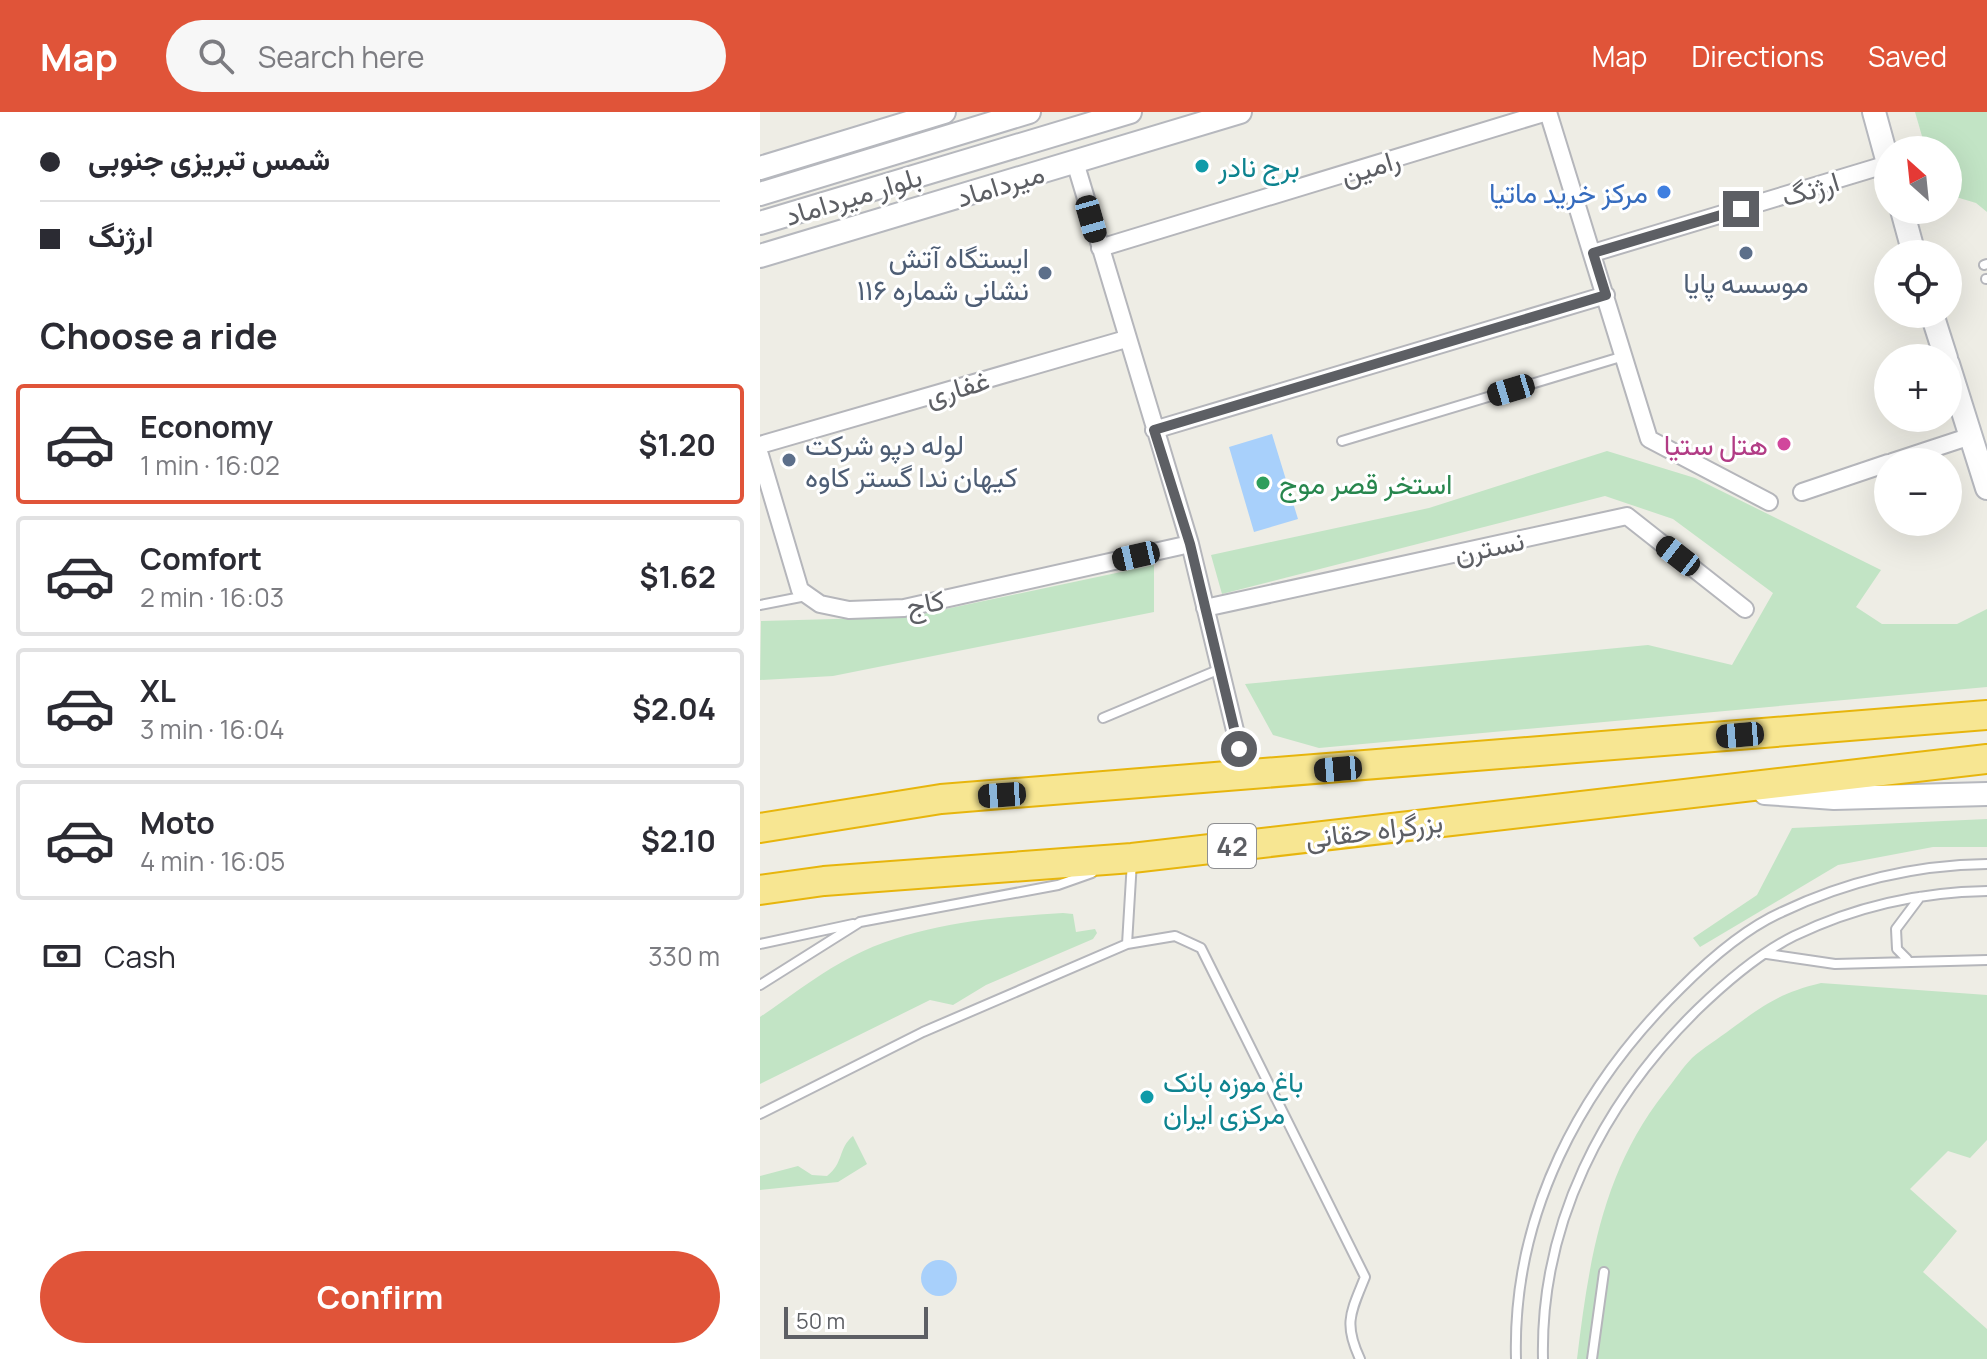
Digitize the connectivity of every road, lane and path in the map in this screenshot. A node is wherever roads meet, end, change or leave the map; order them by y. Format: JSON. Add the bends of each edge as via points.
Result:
{"nodes":[{"id":1,"x":944,"y":112,"type":"edge"},
{"id":2,"x":1029,"y":112,"type":"edge"},
{"id":3,"x":1130,"y":112,"type":"edge"},
{"id":4,"x":1240,"y":112,"type":"edge"},
{"id":5,"x":1548,"y":112,"type":"edge"},
{"id":6,"x":1874,"y":112,"type":"edge"},
{"id":7,"x":1881,"y":136,"type":"edge"},
{"id":8,"x":1075,"y":162,"type":"junction"},
{"id":9,"x":1874,"y":167,"type":"edge"},
{"id":10,"x":760,"y":168,"type":"edge"},
{"id":11,"x":760,"y":194,"type":"edge"},
{"id":12,"x":760,"y":223,"type":"edge"},
{"id":13,"x":1100,"y":248,"type":"junction"},
{"id":14,"x":1593,"y":253,"type":"junction"},
{"id":15,"x":760,"y":256,"type":"edge"},
{"id":16,"x":1606,"y":295,"type":"junction"},
{"id":17,"x":1126,"y":339,"type":"junction"},
{"id":18,"x":1624,"y":356,"type":"junction"},
{"id":19,"x":1962,"y":408,"type":"edge"},
{"id":20,"x":1154,"y":430,"type":"junction"},
{"id":21,"x":1971,"y":436,"type":"junction"},
{"id":22,"x":1342,"y":441,"type":"dead end"},
{"id":23,"x":760,"y":445,"type":"edge"},
{"id":24,"x":1935,"y":448,"type":"edge"},
{"id":25,"x":760,"y":455,"type":"edge"},
{"id":26,"x":1874,"y":468,"type":"edge"},
{"id":27,"x":1987,"y":488,"type":"edge"},
{"id":28,"x":1802,"y":492,"type":"dead end"},
{"id":29,"x":1769,"y":502,"type":"dead end"},
{"id":30,"x":1190,"y":544,"type":"junction"},
{"id":31,"x":806,"y":596,"type":"junction"},
{"id":32,"x":760,"y":605,"type":"edge"},
{"id":33,"x":1205,"y":608,"type":"junction"},
{"id":34,"x":1745,"y":609,"type":"dead end"},
{"id":35,"x":1220,"y":669,"type":"junction"},
{"id":36,"x":1987,"y":715,"type":"edge"},
{"id":37,"x":1103,"y":718,"type":"dead end"},
{"id":38,"x":1987,"y":759,"type":"edge"},
{"id":39,"x":1246,"y":776,"type":"junction"},
{"id":40,"x":1704,"y":790,"type":"junction"},
{"id":41,"x":1987,"y":794,"type":"edge"},
{"id":42,"x":760,"y":828,"type":"edge"},
{"id":43,"x":1132,"y":858,"type":"junction"},
{"id":44,"x":1987,"y":864,"type":"edge"},
{"id":45,"x":760,"y":890,"type":"edge"},
{"id":46,"x":1987,"y":891,"type":"edge"},
{"id":47,"x":1922,"y":896,"type":"junction"},
{"id":48,"x":860,"y":922,"type":"junction"},
{"id":49,"x":760,"y":944,"type":"edge"},
{"id":50,"x":1127,"y":944,"type":"junction"},
{"id":51,"x":1767,"y":954,"type":"junction"},
{"id":52,"x":1907,"y":959,"type":"junction"},
{"id":53,"x":1987,"y":960,"type":"edge"},
{"id":54,"x":760,"y":985,"type":"edge"},
{"id":55,"x":760,"y":1114,"type":"edge"},
{"id":56,"x":1604,"y":1272,"type":"dead end"},
{"id":57,"x":1360,"y":1359,"type":"edge"},
{"id":58,"x":1516,"y":1359,"type":"edge"},
{"id":59,"x":1543,"y":1359,"type":"edge"},
{"id":60,"x":1592,"y":1359,"type":"edge"}],
"edges":[{"from":1,"to":10,"type":"main road"},
{"from":2,"to":11,"type":"main road","name":"بلوار میرداماد"},
{"from":3,"to":12,"type":"main road","name":"بلوار میرداماد"},
{"from":4,"to":8,"type":"main road","name":"میرداماد"},
{"from":5,"to":13,"type":"street","name":"رامین"},
{"from":5,"to":14,"type":"street"},
{"from":6,"to":7,"type":"main road"},
{"from":8,"to":13,"type":"street"},
{"from":8,"to":15,"type":"main road","name":"میرداماد"},
{"from":9,"to":14,"type":"street","name":"ارژنگ"},
{"from":13,"to":17,"type":"street"},
{"from":14,"to":16,"type":"street"},
{"from":16,"to":18,"type":"street"},
{"from":16,"to":20,"type":"street"},
{"from":17,"to":20,"type":"street"},
{"from":17,"to":23,"type":"street","name":"غفارى"},
{"from":18,"to":22,"type":"lane"},
{"from":18,"to":29,"type":"street","via":[[1649,439]]},
{"from":19,"to":21,"type":"main road"},
{"from":20,"to":30,"type":"street"},
{"from":21,"to":24,"type":"street"},
{"from":21,"to":27,"type":"main road"},
{"from":25,"to":31,"type":"street"},
{"from":26,"to":28,"type":"street"},
{"from":30,"to":31,"type":"street","name":"کاج","via":[[904,608],[849,610]]},
{"from":30,"to":33,"type":"street"},
{"from":31,"to":32,"type":"lane"},
{"from":33,"to":34,"type":"street","name":"نسترن","via":[[1627,516]]},
{"from":33,"to":35,"type":"street"},
{"from":35,"to":37,"type":"lane"},
{"from":35,"to":39,"type":"street"},
{"from":36,"to":39,"type":"highway"},
{"from":38,"to":40,"type":"highway","name":"بزرگراه حقانی","number":"42"},
{"from":39,"to":42,"type":"highway","via":[[941,799]]},
{"from":40,"to":41,"type":"main road","via":[[1834,798]]},
{"from":40,"to":43,"type":"highway","name":"بزرگراه حقانی","number":"42"},
{"from":43,"to":45,"type":"highway","name":"بزرگراه حقانی","number":"42"},
{"from":43,"to":48,"type":"lane","via":[[1058,885]]},
{"from":43,"to":50,"type":"lane"},
{"from":44,"to":58,"type":"lane","via":[[1933,865],[1852,884],[1780,912],[1712,958],[1656,1013],[1612,1065],[1570,1129],[1542,1194],[1523,1262]]},
{"from":46,"to":47,"type":"lane"},
{"from":47,"to":51,"type":"lane","via":[[1860,910],[1792,937]]},
{"from":47,"to":52,"type":"lane","via":[[1896,929],[1897,949]]},
{"from":48,"to":49,"type":"lane"},
{"from":48,"to":54,"type":"lane"},
{"from":50,"to":55,"type":"lane","via":[[923,1032]]},
{"from":50,"to":57,"type":"lane","via":[[1175,936],[1201,948],[1365,1277],[1348,1320]]},
{"from":51,"to":52,"type":"lane","via":[[1835,964]]},
{"from":51,"to":59,"type":"lane","via":[[1729,979],[1676,1031],[1594,1142],[1568,1203],[1550,1267]]},
{"from":52,"to":53,"type":"lane"},
{"from":56,"to":60,"type":"lane"}]}
